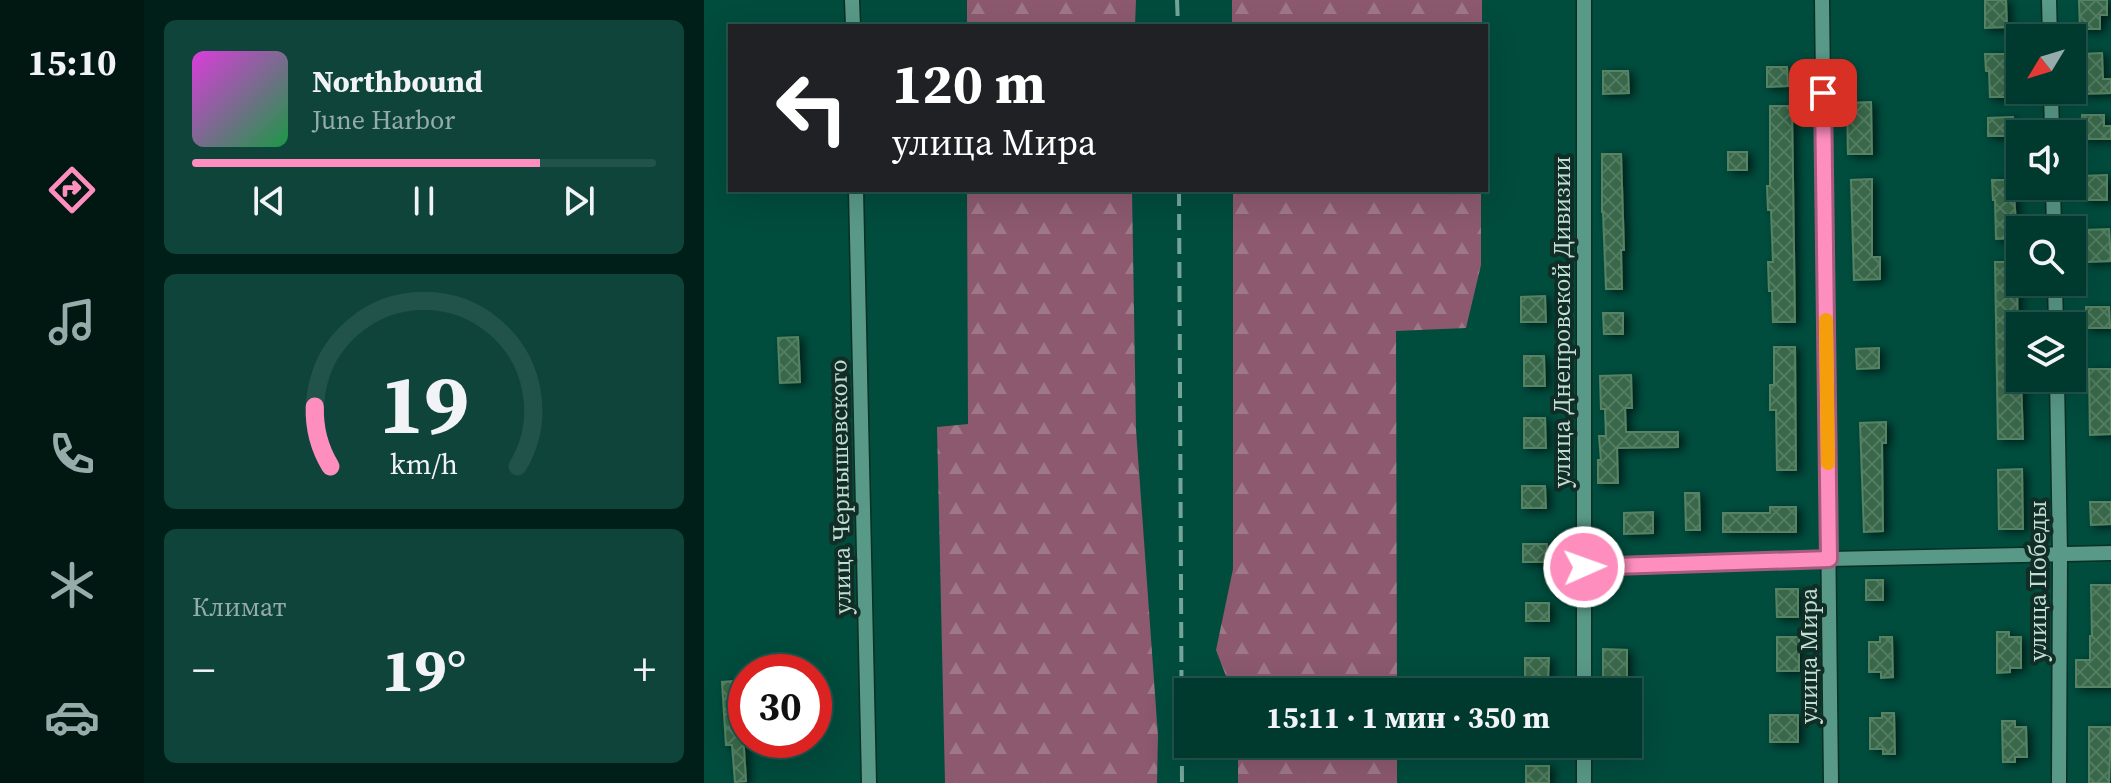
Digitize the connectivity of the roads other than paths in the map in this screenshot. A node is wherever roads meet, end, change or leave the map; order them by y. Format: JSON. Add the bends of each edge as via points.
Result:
{"nodes":[{"id":1,"x":852,"y":0,"type":"edge"},
{"id":2,"x":1584,"y":0,"type":"edge"},
{"id":3,"x":1822,"y":0,"type":"edge"},
{"id":4,"x":2049,"y":0,"type":"edge"},
{"id":5,"x":853,"y":24,"type":"edge"},
{"id":6,"x":2050,"y":24,"type":"edge"},
{"id":7,"x":856,"y":192,"type":"edge"},
{"id":8,"x":2057,"y":392,"type":"edge"},
{"id":9,"x":2111,"y":553,"type":"edge"},
{"id":10,"x":2060,"y":554,"type":"junction"},
{"id":11,"x":1829,"y":559,"type":"junction"},
{"id":12,"x":1584,"y":567,"type":"junction"},
{"id":13,"x":1584,"y":678,"type":"edge"},
{"id":14,"x":1584,"y":758,"type":"edge"},
{"id":15,"x":869,"y":783,"type":"edge"},
{"id":16,"x":1584,"y":783,"type":"edge"},
{"id":17,"x":1831,"y":783,"type":"edge"},
{"id":18,"x":2059,"y":783,"type":"edge"}],
"edges":[{"from":1,"to":5,"type":"street"},
{"from":2,"to":12,"type":"street","name":"улица Днепровской Дивизии"},
{"from":3,"to":11,"type":"street","name":"улица Мира"},
{"from":4,"to":6,"type":"street"},
{"from":7,"to":15,"type":"street","name":"улица Чернышевского"},
{"from":8,"to":10,"type":"street","name":"улица Победы"},
{"from":9,"to":10,"type":"street"},
{"from":10,"to":11,"type":"street"},
{"from":10,"to":18,"type":"street","name":"улица Победы"},
{"from":11,"to":12,"type":"street"},
{"from":11,"to":17,"type":"street","name":"улица Мира"},
{"from":12,"to":13,"type":"street","name":"улица Днепровской Дивизии"},
{"from":14,"to":16,"type":"street"}]}
